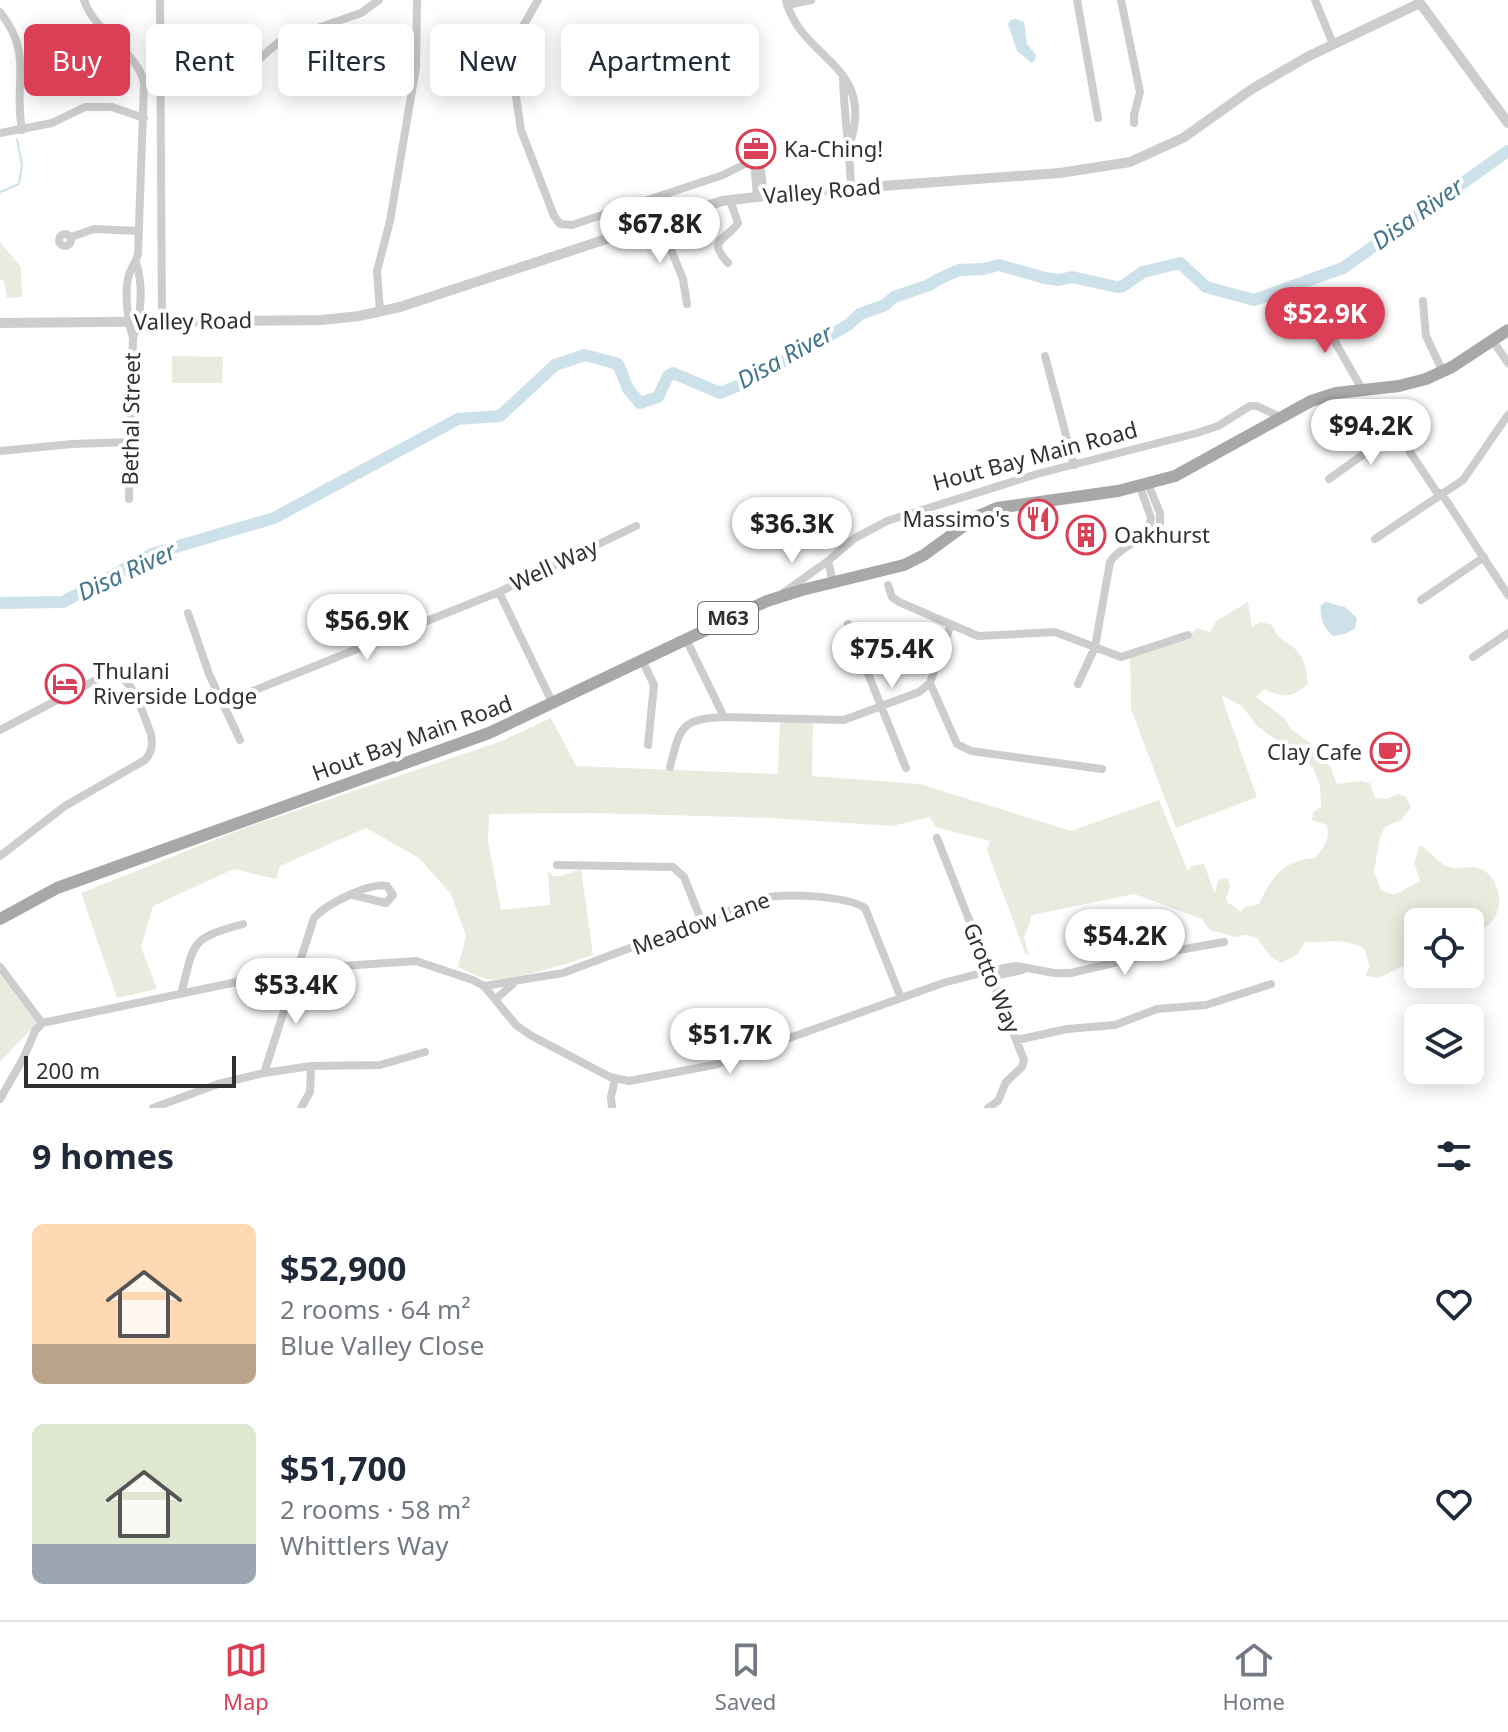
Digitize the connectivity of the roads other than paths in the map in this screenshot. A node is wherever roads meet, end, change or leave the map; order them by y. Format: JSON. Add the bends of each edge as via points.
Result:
{"nodes":[{"id":1,"x":84,"y":0,"type":"edge"},
{"id":2,"x":160,"y":0,"type":"edge"},
{"id":3,"x":379,"y":0,"type":"edge"},
{"id":4,"x":417,"y":0,"type":"edge"},
{"id":5,"x":538,"y":0,"type":"edge"},
{"id":6,"x":811,"y":0,"type":"edge"},
{"id":7,"x":1077,"y":0,"type":"edge"},
{"id":8,"x":1121,"y":0,"type":"edge"},
{"id":9,"x":1315,"y":0,"type":"edge"},
{"id":10,"x":1424,"y":2,"type":"edge"},
{"id":11,"x":786,"y":3,"type":"edge"},
{"id":12,"x":0,"y":12,"type":"edge"},
{"id":13,"x":160,"y":24,"type":"edge"},
{"id":14,"x":1333,"y":44,"type":"junction"},
{"id":15,"x":262,"y":56,"type":"edge"},
{"id":16,"x":161,"y":96,"type":"edge"},
{"id":17,"x":144,"y":118,"type":"junction"},
{"id":18,"x":1098,"y":118,"type":"dead end"},
{"id":19,"x":1134,"y":123,"type":"dead end"},
{"id":20,"x":1508,"y":123,"type":"edge"},
{"id":21,"x":22,"y":130,"type":"junction"},
{"id":22,"x":0,"y":133,"type":"edge"},
{"id":23,"x":851,"y":189,"type":"junction"},
{"id":24,"x":761,"y":196,"type":"junction"},
{"id":25,"x":730,"y":200,"type":"junction"},
{"id":26,"x":659,"y":220,"type":"junction"},
{"id":27,"x":138,"y":231,"type":"junction"},
{"id":28,"x":71,"y":237,"type":"dead end"},
{"id":29,"x":136,"y":263,"type":"junction"},
{"id":30,"x":728,"y":263,"type":"dead end"},
{"id":31,"x":140,"y":296,"type":"junction"},
{"id":32,"x":128,"y":300,"type":"junction"},
{"id":33,"x":1423,"y":301,"type":"dead end"},
{"id":34,"x":687,"y":304,"type":"dead end"},
{"id":35,"x":380,"y":312,"type":"junction"},
{"id":36,"x":1304,"y":313,"type":"dead end"},
{"id":37,"x":133,"y":322,"type":"junction"},
{"id":38,"x":162,"y":322,"type":"junction"},
{"id":39,"x":0,"y":323,"type":"edge"},
{"id":40,"x":1508,"y":330,"type":"edge"},
{"id":41,"x":1493,"y":341,"type":"junction"},
{"id":42,"x":1045,"y":356,"type":"dead end"},
{"id":43,"x":1508,"y":363,"type":"edge"},
{"id":44,"x":1443,"y":372,"type":"junction"},
{"id":45,"x":1362,"y":389,"type":"junction"},
{"id":46,"x":1508,"y":415,"type":"edge"},
{"id":47,"x":1280,"y":417,"type":"junction"},
{"id":48,"x":130,"y":442,"type":"junction"},
{"id":49,"x":0,"y":451,"type":"edge"},
{"id":50,"x":1074,"y":465,"type":"junction"},
{"id":51,"x":1329,"y":479,"type":"dead end"},
{"id":52,"x":1144,"y":485,"type":"junction"},
{"id":53,"x":1442,"y":494,"type":"junction"},
{"id":54,"x":129,"y":499,"type":"dead end"},
{"id":55,"x":636,"y":526,"type":"dead end"},
{"id":56,"x":1375,"y":539,"type":"dead end"},
{"id":57,"x":1484,"y":557,"type":"junction"},
{"id":58,"x":828,"y":561,"type":"junction"},
{"id":59,"x":833,"y":582,"type":"junction"},
{"id":60,"x":888,"y":585,"type":"dead end"},
{"id":61,"x":499,"y":592,"type":"junction"},
{"id":62,"x":1508,"y":595,"type":"edge"},
{"id":63,"x":779,"y":597,"type":"junction"},
{"id":64,"x":1421,"y":600,"type":"dead end"},
{"id":65,"x":188,"y":613,"type":"dead end"},
{"id":66,"x":848,"y":624,"type":"dead end"},
{"id":67,"x":951,"y":624,"type":"junction"},
{"id":68,"x":1508,"y":633,"type":"edge"},
{"id":69,"x":1188,"y":635,"type":"dead end"},
{"id":70,"x":686,"y":639,"type":"junction"},
{"id":71,"x":1095,"y":647,"type":"junction"},
{"id":72,"x":1473,"y":657,"type":"dead end"},
{"id":73,"x":642,"y":660,"type":"junction"},
{"id":74,"x":930,"y":683,"type":"junction"},
{"id":75,"x":1078,"y":684,"type":"dead end"},
{"id":76,"x":223,"y":703,"type":"junction"},
{"id":77,"x":553,"y":704,"type":"junction"},
{"id":78,"x":882,"y":707,"type":"junction"},
{"id":79,"x":724,"y":717,"type":"junction"},
{"id":80,"x":0,"y":730,"type":"edge"},
{"id":81,"x":240,"y":740,"type":"dead end"},
{"id":82,"x":648,"y":745,"type":"dead end"},
{"id":83,"x":670,"y":767,"type":"dead end"},
{"id":84,"x":906,"y":768,"type":"dead end"},
{"id":85,"x":1102,"y":769,"type":"dead end"},
{"id":86,"x":937,"y":838,"type":"dead end"},
{"id":87,"x":0,"y":856,"type":"edge"},
{"id":88,"x":557,"y":865,"type":"dead end"},
{"id":89,"x":353,"y":895,"type":"dead end"},
{"id":90,"x":0,"y":919,"type":"edge"},
{"id":91,"x":702,"y":922,"type":"junction"},
{"id":92,"x":243,"y":924,"type":"dead end"},
{"id":93,"x":1224,"y":942,"type":"dead end"},
{"id":94,"x":0,"y":967,"type":"edge"},
{"id":95,"x":298,"y":969,"type":"junction"},
{"id":96,"x":990,"y":974,"type":"junction"},
{"id":97,"x":515,"y":982,"type":"junction"},
{"id":98,"x":1271,"y":984,"type":"dead end"},
{"id":99,"x":484,"y":986,"type":"junction"},
{"id":100,"x":181,"y":994,"type":"junction"},
{"id":101,"x":901,"y":998,"type":"junction"},
{"id":102,"x":496,"y":999,"type":"junction"},
{"id":103,"x":42,"y":1023,"type":"junction"},
{"id":104,"x":1017,"y":1040,"type":"junction"},
{"id":105,"x":425,"y":1052,"type":"dead end"},
{"id":106,"x":311,"y":1066,"type":"junction"},
{"id":107,"x":264,"y":1073,"type":"junction"},
{"id":108,"x":615,"y":1079,"type":"junction"},
{"id":109,"x":0,"y":1099,"type":"edge"},
{"id":110,"x":153,"y":1108,"type":"edge"},
{"id":111,"x":301,"y":1108,"type":"edge"},
{"id":112,"x":612,"y":1108,"type":"edge"},
{"id":113,"x":988,"y":1108,"type":"edge"}],
"edges":[{"from":1,"to":17,"type":"street","via":[[91,16],[141,73]]},
{"from":2,"to":13,"type":"street"},
{"from":3,"to":15,"type":"street","via":[[361,13],[280,41]]},
{"from":4,"to":35,"type":"street","via":[[416,67],[377,271]]},
{"from":5,"to":24,"type":"street","via":[[510,57],[521,130],[560,224],[572,225],[745,163],[754,162]]},
{"from":6,"to":11,"type":"street"},
{"from":7,"to":18,"type":"street"},
{"from":8,"to":19,"type":"street","via":[[1140,92]]},
{"from":9,"to":14,"type":"street"},
{"from":10,"to":14,"type":"street","name":"Valley Road"},
{"from":10,"to":20,"type":"street"},
{"from":11,"to":23,"type":"street","via":[[794,21],[843,78]]},
{"from":12,"to":21,"type":"street","via":[[19,44]]},
{"from":14,"to":23,"type":"street","name":"Valley Road","via":[[1277,74],[1183,138],[1130,162],[1060,173]]},
{"from":16,"to":38,"type":"street"},
{"from":17,"to":21,"type":"street","via":[[112,107],[85,107]]},
{"from":17,"to":27,"type":"street"},
{"from":21,"to":22,"type":"street"},
{"from":23,"to":24,"type":"street","name":"Valley Road"},
{"from":24,"to":25,"type":"street","name":"Valley Road"},
{"from":25,"to":26,"type":"street","name":"Valley Road"},
{"from":25,"to":30,"type":"street","via":[[738,223],[718,243]]},
{"from":26,"to":34,"type":"street","via":[[683,279]]},
{"from":26,"to":35,"type":"street","name":"Valley Road"},
{"from":27,"to":28,"type":"street","via":[[94,229]]},
{"from":27,"to":29,"type":"street"},
{"from":29,"to":31,"type":"street"},
{"from":29,"to":32,"type":"street","via":[[129,274]]},
{"from":31,"to":32,"type":"street"},
{"from":31,"to":37,"type":"street"},
{"from":32,"to":37,"type":"street"},
{"from":33,"to":44,"type":"street","via":[[1426,336]]},
{"from":35,"to":38,"type":"street","name":"Valley Road","via":[[314,320]]},
{"from":36,"to":45,"type":"street","via":[[1312,309],[1319,314]]},
{"from":37,"to":38,"type":"street","name":"Valley Road"},
{"from":37,"to":39,"type":"street","name":"Valley Road"},
{"from":37,"to":48,"type":"street","name":"Bethal Street"},
{"from":40,"to":41,"type":"main road","name":"Hout Bay Main Road","number":"M63"},
{"from":41,"to":43,"type":"street"},
{"from":41,"to":44,"type":"main road","name":"Hout Bay Main Road","number":"M63"},
{"from":42,"to":50,"type":"street"},
{"from":44,"to":45,"type":"main road","name":"Hout Bay Main Road","number":"M63","via":[[1408,384]]},
{"from":45,"to":47,"type":"main road","name":"Hout Bay Main Road","number":"M63","via":[[1320,398]]},
{"from":46,"to":53,"type":"street","via":[[1469,473]]},
{"from":47,"to":50,"type":"street","name":"Hout Bay Main Road","via":[[1250,406],[1205,431]]},
{"from":47,"to":52,"type":"main road","name":"Hout Bay Main Road","number":"M63","via":[[1195,467]]},
{"from":48,"to":49,"type":"street"},
{"from":48,"to":54,"type":"street","name":"Bethal Street"},
{"from":50,"to":58,"type":"street","name":"Hout Bay Main Road","via":[[881,523]]},
{"from":51,"to":53,"type":"street","via":[[1396,431]]},
{"from":52,"to":59,"type":"main road","name":"Hout Bay Main Road","number":"M63","via":[[992,510],[904,565]]},
{"from":52,"to":71,"type":"street","via":[[1151,518],[1148,536],[1116,554],[1108,567]]},
{"from":53,"to":56,"type":"street"},
{"from":53,"to":57,"type":"street"},
{"from":55,"to":61,"type":"street","name":"Well Way"},
{"from":57,"to":62,"type":"street"},
{"from":57,"to":64,"type":"street"},
{"from":58,"to":59,"type":"street"},
{"from":58,"to":63,"type":"street","name":"Hout Bay Main Road"},
{"from":59,"to":63,"type":"main road","name":"Hout Bay Main Road","number":"M63"},
{"from":60,"to":67,"type":"street","via":[[899,602]]},
{"from":61,"to":76,"type":"street"},
{"from":61,"to":77,"type":"street","name":"Well Way"},
{"from":63,"to":70,"type":"main road","name":"Hout Bay Main Road","number":"M63"},
{"from":65,"to":76,"type":"street"},
{"from":66,"to":78,"type":"street"},
{"from":67,"to":71,"type":"street","via":[[983,637],[1055,632]]},
{"from":67,"to":74,"type":"street"},
{"from":68,"to":72,"type":"street"},
{"from":69,"to":71,"type":"street","via":[[1122,657]]},
{"from":70,"to":73,"type":"main road","name":"Hout Bay Main Road","number":"M63"},
{"from":70,"to":79,"type":"street"},
{"from":71,"to":75,"type":"street"},
{"from":73,"to":77,"type":"main road","name":"Hout Bay Main Road","number":"M63"},
{"from":73,"to":82,"type":"street","via":[[654,685]]},
{"from":74,"to":78,"type":"street"},
{"from":74,"to":85,"type":"street","via":[[960,747]]},
{"from":76,"to":81,"type":"street"},
{"from":77,"to":90,"type":"main road","name":"Hout Bay Main Road","number":"M63","via":[[489,733],[57,888]]},
{"from":78,"to":79,"type":"street","via":[[841,721]]},
{"from":78,"to":84,"type":"street"},
{"from":79,"to":83,"type":"street","via":[[684,726]]},
{"from":80,"to":87,"type":"street","via":[[111,672],[126,680],[152,744],[145,760],[65,806]]},
{"from":86,"to":96,"type":"street","name":"Grotto Way"},
{"from":88,"to":91,"type":"street","via":[[673,867],[684,877]]},
{"from":89,"to":95,"type":"street","via":[[314,918]]},
{"from":91,"to":97,"type":"street","name":"Meadow Lane","via":[[563,973]]},
{"from":91,"to":101,"type":"street","name":"Meadow Lane","via":[[774,895],[858,903],[868,912]]},
{"from":92,"to":100,"type":"street","via":[[207,934],[194,948]]},
{"from":93,"to":96,"type":"street","via":[[1071,973],[1013,966]]},
{"from":94,"to":103,"type":"street"},
{"from":95,"to":99,"type":"street","via":[[416,961]]},
{"from":95,"to":100,"type":"street"},
{"from":95,"to":107,"type":"street"},
{"from":96,"to":101,"type":"street"},
{"from":96,"to":104,"type":"street","name":"Grotto Way"},
{"from":97,"to":99,"type":"street","name":"Meadow Lane"},
{"from":97,"to":102,"type":"street"},
{"from":98,"to":104,"type":"street","via":[[1210,1004],[1157,1009],[1115,1025]]},
{"from":99,"to":102,"type":"street"},
{"from":100,"to":103,"type":"street"},
{"from":101,"to":108,"type":"street","via":[[714,1065],[637,1081]]},
{"from":102,"to":108,"type":"street","via":[[530,1035]]},
{"from":103,"to":109,"type":"street"},
{"from":104,"to":113,"type":"street","name":"Grotto Way","via":[[1023,1065]]},
{"from":105,"to":106,"type":"street","via":[[380,1065]]},
{"from":106,"to":107,"type":"street"},
{"from":106,"to":111,"type":"street","via":[[310,1092]]},
{"from":107,"to":110,"type":"street"},
{"from":108,"to":112,"type":"street"}]}
